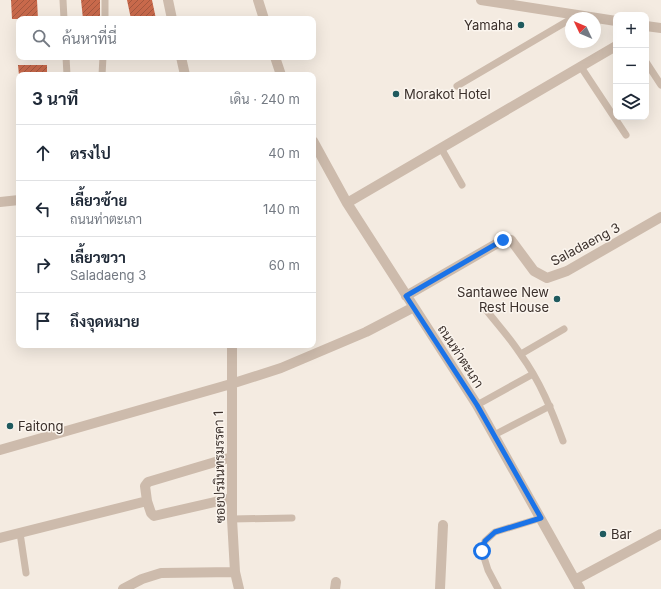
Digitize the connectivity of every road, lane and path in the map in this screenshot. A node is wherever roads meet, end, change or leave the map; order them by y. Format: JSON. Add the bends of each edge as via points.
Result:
{"nodes":[{"id":1,"x":63,"y":0,"type":"edge"},
{"id":2,"x":105,"y":0,"type":"edge"},
{"id":3,"x":168,"y":0,"type":"edge"},
{"id":4,"x":258,"y":0,"type":"edge"},
{"id":5,"x":481,"y":0,"type":"edge"},
{"id":6,"x":64,"y":16,"type":"edge"},
{"id":7,"x":105,"y":16,"type":"edge"},
{"id":8,"x":171,"y":16,"type":"edge"},
{"id":9,"x":263,"y":16,"type":"edge"},
{"id":10,"x":565,"y":16,"type":"edge"},
{"id":11,"x":601,"y":20,"type":"edge"},
{"id":12,"x":613,"y":21,"type":"edge"},
{"id":13,"x":565,"y":22,"type":"edge"},
{"id":14,"x":613,"y":48,"type":"edge"},
{"id":15,"x":66,"y":60,"type":"edge"},
{"id":16,"x":103,"y":60,"type":"edge"},
{"id":17,"x":182,"y":60,"type":"edge"},
{"id":18,"x":276,"y":60,"type":"edge"},
{"id":19,"x":581,"y":67,"type":"junction"},
{"id":20,"x":649,"y":67,"type":"edge"},
{"id":21,"x":67,"y":72,"type":"edge"},
{"id":22,"x":102,"y":72,"type":"edge"},
{"id":23,"x":185,"y":72,"type":"edge"},
{"id":24,"x":280,"y":72,"type":"edge"},
{"id":25,"x":661,"y":85,"type":"edge"},
{"id":26,"x":457,"y":86,"type":"dead end"},
{"id":27,"x":626,"y":135,"type":"dead end"},
{"id":28,"x":316,"y":146,"type":"edge"},
{"id":29,"x":441,"y":148,"type":"junction"},
{"id":30,"x":462,"y":185,"type":"dead end"},
{"id":31,"x":16,"y":200,"type":"edge"},
{"id":32,"x":0,"y":202,"type":"edge"},
{"id":33,"x":347,"y":203,"type":"junction"},
{"id":34,"x":661,"y":217,"type":"edge"},
{"id":35,"x":406,"y":296,"type":"junction"},
{"id":36,"x":414,"y":308,"type":"junction"},
{"id":37,"x":487,"y":311,"type":"dead end"},
{"id":38,"x":564,"y":328,"type":"dead end"},
{"id":39,"x":232,"y":348,"type":"edge"},
{"id":40,"x":521,"y":354,"type":"junction"},
{"id":41,"x":533,"y":374,"type":"junction"},
{"id":42,"x":231,"y":384,"type":"junction"},
{"id":43,"x":477,"y":405,"type":"junction"},
{"id":44,"x":550,"y":406,"type":"junction"},
{"id":45,"x":494,"y":435,"type":"junction"},
{"id":46,"x":563,"y":441,"type":"dead end"},
{"id":47,"x":0,"y":450,"type":"edge"},
{"id":48,"x":232,"y":457,"type":"junction"},
{"id":49,"x":232,"y":498,"type":"junction"},
{"id":50,"x":147,"y":501,"type":"junction"},
{"id":51,"x":292,"y":518,"type":"dead end"},
{"id":52,"x":541,"y":518,"type":"junction"},
{"id":53,"x":232,"y":519,"type":"junction"},
{"id":54,"x":443,"y":525,"type":"dead end"},
{"id":55,"x":20,"y":533,"type":"junction"},
{"id":56,"x":661,"y":534,"type":"edge"},
{"id":57,"x":0,"y":538,"type":"edge"},
{"id":58,"x":235,"y":572,"type":"junction"},
{"id":59,"x":26,"y":573,"type":"dead end"},
{"id":60,"x":578,"y":584,"type":"edge"},
{"id":61,"x":123,"y":589,"type":"edge"},
{"id":62,"x":239,"y":589,"type":"edge"},
{"id":63,"x":440,"y":589,"type":"edge"},
{"id":64,"x":498,"y":589,"type":"edge"}],
"edges":[{"from":1,"to":6,"type":"lane"},
{"from":2,"to":7,"type":"lane"},
{"from":3,"to":8,"type":"street"},
{"from":4,"to":9,"type":"street"},
{"from":5,"to":10,"type":"street"},
{"from":11,"to":12,"type":"street"},
{"from":13,"to":26,"type":"lane"},
{"from":14,"to":19,"type":"street"},
{"from":15,"to":21,"type":"lane"},
{"from":16,"to":22,"type":"lane"},
{"from":17,"to":23,"type":"street"},
{"from":18,"to":24,"type":"street"},
{"from":19,"to":27,"type":"lane"},
{"from":19,"to":29,"type":"street"},
{"from":20,"to":25,"type":"lane"},
{"from":28,"to":33,"type":"street","name":"ถนนท่าตะเภา"},
{"from":29,"to":30,"type":"lane"},
{"from":29,"to":33,"type":"street"},
{"from":31,"to":32,"type":"street"},
{"from":33,"to":35,"type":"street","name":"ถนนท่าตะเภา"},
{"from":34,"to":35,"type":"street","name":"Saladaeng 3","via":[[567,271],[547,278],[534,271],[511,240],[503,240]]},
{"from":35,"to":36,"type":"street","name":"ถนนท่าตะเภา"},
{"from":36,"to":42,"type":"street","via":[[366,332],[281,368]]},
{"from":36,"to":43,"type":"street","name":"ถนนท่าตะเภา"},
{"from":37,"to":40,"type":"lane"},
{"from":38,"to":40,"type":"lane"},
{"from":39,"to":42,"type":"street","name":"ซอยปรมินทรมรรคา 1"},
{"from":40,"to":41,"type":"lane"},
{"from":41,"to":43,"type":"lane"},
{"from":41,"to":44,"type":"lane"},
{"from":42,"to":47,"type":"street"},
{"from":42,"to":48,"type":"street","name":"ซอยปรมินทรมรรคา 1"},
{"from":43,"to":45,"type":"street","name":"ถนนท่าตะเภา"},
{"from":44,"to":45,"type":"lane"},
{"from":44,"to":46,"type":"lane"},
{"from":45,"to":52,"type":"street","name":"ถนนท่าตะเภา"},
{"from":48,"to":49,"type":"street","name":"ซอยปรมินทรมรรคา 1"},
{"from":48,"to":50,"type":"street","via":[[148,482],[145,486]]},
{"from":49,"to":50,"type":"street","via":[[154,516]]},
{"from":49,"to":53,"type":"street","name":"ซอยปรมินทรมรรคา 1"},
{"from":50,"to":55,"type":"street"},
{"from":51,"to":53,"type":"lane"},
{"from":52,"to":60,"type":"street","name":"ถนนท่าตะเภา"},
{"from":52,"to":64,"type":"lane","via":[[495,532],[485,541],[482,551]]},
{"from":53,"to":58,"type":"street","name":"ซอยปรมินทรมรรคา 1"},
{"from":54,"to":63,"type":"street"},
{"from":55,"to":57,"type":"street"},
{"from":55,"to":59,"type":"lane"},
{"from":56,"to":60,"type":"street"},
{"from":58,"to":61,"type":"street","via":[[161,573]]},
{"from":58,"to":62,"type":"street","name":"ซอยปรมินทรมรรคา 1"}]}
